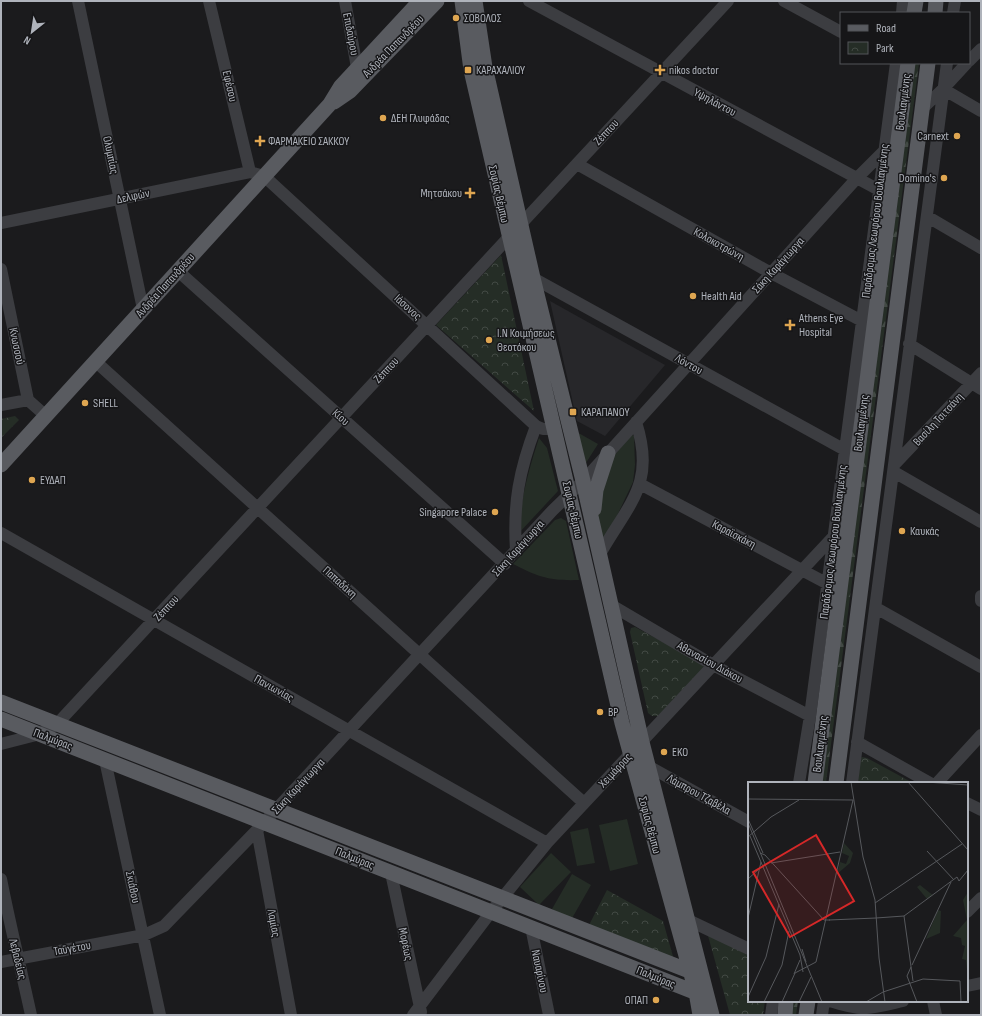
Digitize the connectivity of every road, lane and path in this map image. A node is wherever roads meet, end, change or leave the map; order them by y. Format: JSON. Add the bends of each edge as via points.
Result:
{"nodes":[{"id":1,"x":78,"y":1,"type":"edge"},
{"id":2,"x":209,"y":1,"type":"edge"},
{"id":3,"x":345,"y":1,"type":"edge"},
{"id":4,"x":420,"y":1,"type":"edge"},
{"id":5,"x":437,"y":1,"type":"edge"},
{"id":6,"x":462,"y":1,"type":"edge"},
{"id":7,"x":475,"y":1,"type":"edge"},
{"id":8,"x":529,"y":1,"type":"edge"},
{"id":9,"x":728,"y":1,"type":"edge"},
{"id":10,"x":784,"y":1,"type":"edge"},
{"id":11,"x":903,"y":1,"type":"edge"},
{"id":12,"x":916,"y":1,"type":"edge"},
{"id":13,"x":936,"y":1,"type":"edge"},
{"id":14,"x":955,"y":1,"type":"edge"},
{"id":15,"x":902,"y":12,"type":"edge"},
{"id":16,"x":914,"y":12,"type":"edge"},
{"id":17,"x":935,"y":12,"type":"edge"},
{"id":18,"x":953,"y":12,"type":"edge"},
{"id":19,"x":840,"y":31,"type":"edge"},
{"id":20,"x":896,"y":64,"type":"edge"},
{"id":21,"x":908,"y":64,"type":"edge"},
{"id":22,"x":928,"y":64,"type":"edge"},
{"id":23,"x":947,"y":64,"type":"edge"},
{"id":24,"x":966,"y":64,"type":"edge"},
{"id":25,"x":357,"y":68,"type":"junction"},
{"id":26,"x":661,"y":73,"type":"junction"},
{"id":27,"x":943,"y":90,"type":"junction"},
{"id":28,"x":330,"y":104,"type":"junction"},
{"id":29,"x":923,"y":108,"type":"junction"},
{"id":30,"x":981,"y":111,"type":"edge"},
{"id":31,"x":884,"y":151,"type":"junction"},
{"id":32,"x":577,"y":164,"type":"junction"},
{"id":33,"x":250,"y":172,"type":"junction"},
{"id":34,"x":264,"y":176,"type":"junction"},
{"id":35,"x":857,"y":178,"type":"junction"},
{"id":36,"x":879,"y":190,"type":"junction"},
{"id":37,"x":120,"y":198,"type":"junction"},
{"id":38,"x":928,"y":217,"type":"junction"},
{"id":39,"x":1,"y":223,"type":"edge"},
{"id":40,"x":521,"y":225,"type":"junction"},
{"id":41,"x":509,"y":237,"type":"junction"},
{"id":42,"x":981,"y":248,"type":"edge"},
{"id":43,"x":1,"y":269,"type":"edge"},
{"id":44,"x":178,"y":271,"type":"junction"},
{"id":45,"x":770,"y":274,"type":"junction"},
{"id":46,"x":533,"y":278,"type":"junction"},
{"id":47,"x":143,"y":309,"type":"junction"},
{"id":48,"x":862,"y":321,"type":"junction"},
{"id":49,"x":428,"y":325,"type":"junction"},
{"id":50,"x":909,"y":344,"type":"junction"},
{"id":51,"x":95,"y":361,"type":"junction"},
{"id":52,"x":688,"y":364,"type":"junction"},
{"id":53,"x":981,"y":373,"type":"edge"},
{"id":54,"x":976,"y":386,"type":"edge"},
{"id":55,"x":28,"y":400,"type":"junction"},
{"id":56,"x":1,"y":405,"type":"edge"},
{"id":57,"x":46,"y":416,"type":"junction"},
{"id":58,"x":342,"y":418,"type":"junction"},
{"id":59,"x":636,"y":422,"type":"junction"},
{"id":60,"x":536,"y":426,"type":"junction"},
{"id":61,"x":554,"y":429,"type":"junction"},
{"id":62,"x":845,"y":450,"type":"junction"},
{"id":63,"x":608,"y":453,"type":"junction"},
{"id":64,"x":1,"y":465,"type":"edge"},
{"id":65,"x":894,"y":468,"type":"junction"},
{"id":66,"x":583,"y":481,"type":"junction"},
{"id":67,"x":640,"y":484,"type":"junction"},
{"id":68,"x":570,"y":495,"type":"junction"},
{"id":69,"x":258,"y":508,"type":"junction"},
{"id":70,"x":592,"y":520,"type":"junction"},
{"id":71,"x":981,"y":522,"type":"edge"},
{"id":72,"x":1,"y":533,"type":"edge"},
{"id":73,"x":833,"y":537,"type":"junction"},
{"id":74,"x":516,"y":551,"type":"junction"},
{"id":75,"x":600,"y":554,"type":"junction"},
{"id":76,"x":505,"y":564,"type":"junction"},
{"id":77,"x":801,"y":571,"type":"junction"},
{"id":78,"x":828,"y":584,"type":"junction"},
{"id":79,"x":981,"y":596,"type":"edge"},
{"id":80,"x":981,"y":601,"type":"edge"},
{"id":81,"x":611,"y":605,"type":"junction"},
{"id":82,"x":876,"y":608,"type":"junction"},
{"id":83,"x":154,"y":620,"type":"junction"},
{"id":84,"x":420,"y":655,"type":"junction"},
{"id":85,"x":713,"y":665,"type":"junction"},
{"id":86,"x":981,"y":667,"type":"edge"},
{"id":87,"x":1,"y":702,"type":"edge"},
{"id":88,"x":810,"y":716,"type":"junction"},
{"id":89,"x":1,"y":719,"type":"edge"},
{"id":90,"x":57,"y":724,"type":"junction"},
{"id":91,"x":350,"y":731,"type":"junction"},
{"id":92,"x":40,"y":734,"type":"junction"},
{"id":93,"x":981,"y":735,"type":"edge"},
{"id":94,"x":642,"y":742,"type":"junction"},
{"id":95,"x":857,"y":742,"type":"junction"},
{"id":96,"x":1,"y":744,"type":"edge"},
{"id":97,"x":630,"y":753,"type":"junction"},
{"id":98,"x":105,"y":760,"type":"junction"},
{"id":99,"x":648,"y":766,"type":"junction"},
{"id":100,"x":799,"y":782,"type":"edge"},
{"id":101,"x":815,"y":782,"type":"edge"},
{"id":102,"x":836,"y":782,"type":"edge"},
{"id":103,"x":852,"y":782,"type":"edge"},
{"id":104,"x":928,"y":782,"type":"edge"},
{"id":105,"x":938,"y":782,"type":"edge"},
{"id":106,"x":584,"y":803,"type":"junction"},
{"id":107,"x":968,"y":804,"type":"edge"},
{"id":108,"x":275,"y":809,"type":"junction"},
{"id":109,"x":981,"y":810,"type":"edge"},
{"id":110,"x":748,"y":821,"type":"edge"},
{"id":111,"x":260,"y":826,"type":"junction"},
{"id":112,"x":547,"y":843,"type":"junction"},
{"id":113,"x":391,"y":872,"type":"junction"},
{"id":114,"x":1,"y":879,"type":"edge"},
{"id":115,"x":502,"y":898,"type":"junction"},
{"id":116,"x":981,"y":898,"type":"edge"},
{"id":117,"x":968,"y":911,"type":"edge"},
{"id":118,"x":491,"y":912,"type":"junction"},
{"id":119,"x":688,"y":920,"type":"junction"},
{"id":120,"x":531,"y":928,"type":"junction"},
{"id":121,"x":144,"y":935,"type":"junction"},
{"id":122,"x":748,"y":949,"type":"edge"},
{"id":123,"x":19,"y":958,"type":"junction"},
{"id":124,"x":1,"y":962,"type":"edge"},
{"id":125,"x":696,"y":974,"type":"junction"},
{"id":126,"x":981,"y":983,"type":"edge"},
{"id":127,"x":968,"y":986,"type":"edge"},
{"id":128,"x":702,"y":995,"type":"junction"},
{"id":129,"x":772,"y":1002,"type":"edge"},
{"id":130,"x":786,"y":1002,"type":"edge"},
{"id":131,"x":808,"y":1002,"type":"edge"},
{"id":132,"x":824,"y":1002,"type":"edge"},
{"id":133,"x":834,"y":1002,"type":"edge"},
{"id":134,"x":899,"y":1002,"type":"edge"},
{"id":135,"x":933,"y":1002,"type":"edge"},
{"id":136,"x":878,"y":1008,"type":"edge"},
{"id":137,"x":418,"y":1012,"type":"edge"},
{"id":138,"x":31,"y":1015,"type":"edge"},
{"id":139,"x":160,"y":1015,"type":"edge"},
{"id":140,"x":292,"y":1015,"type":"edge"},
{"id":141,"x":549,"y":1015,"type":"edge"},
{"id":142,"x":700,"y":1015,"type":"edge"},
{"id":143,"x":712,"y":1015,"type":"edge"},
{"id":144,"x":771,"y":1015,"type":"edge"},
{"id":145,"x":785,"y":1015,"type":"edge"},
{"id":146,"x":806,"y":1015,"type":"edge"},
{"id":147,"x":822,"y":1015,"type":"edge"},
{"id":148,"x":936,"y":1015,"type":"edge"}],
"edges":[{"from":1,"to":37,"type":"street","name":"Ολυμπίας"},
{"from":2,"to":33,"type":"street","name":"Εφέσου"},
{"from":3,"to":25,"type":"street","name":"Επιδαύρου"},
{"from":4,"to":25,"type":"main road","name":"Ανδρέα Παπανδρέου"},
{"from":5,"to":28,"type":"main road","name":"Ανδρέα Παπανδρέου","via":[[350,91]]},
{"from":6,"to":41,"type":"main road","name":"Σοφίας Βέμπω","via":[[471,70]]},
{"from":7,"to":40,"type":"main road","name":"Σοφίας Βέμπω","via":[[485,67]]},
{"from":8,"to":26,"type":"street","name":"Υψηλάντου"},
{"from":9,"to":26,"type":"street","name":"Ζέππου"},
{"from":10,"to":19,"type":"street"},
{"from":11,"to":15,"type":"street"},
{"from":12,"to":16,"type":"main road"},
{"from":13,"to":17,"type":"main road"},
{"from":14,"to":18,"type":"street"},
{"from":20,"to":31,"type":"street","name":"Παράδρομος Λεωφόρου Βουλιαγμένης"},
{"from":21,"to":101,"type":"main road","name":"Βουλιαγμένης"},
{"from":22,"to":29,"type":"main road","name":"Βουλιαγμένης"},
{"from":23,"to":27,"type":"street"},
{"from":24,"to":27,"type":"street"},
{"from":25,"to":28,"type":"main road","name":"Ανδρέα Παπανδρέου"},
{"from":26,"to":32,"type":"street","name":"Ζέππου"},
{"from":26,"to":35,"type":"street","name":"Υψηλάντου"},
{"from":27,"to":29,"type":"street"},
{"from":27,"to":30,"type":"street"},
{"from":27,"to":38,"type":"street"},
{"from":28,"to":34,"type":"main road","name":"Ανδρέα Παπανδρέου"},
{"from":29,"to":102,"type":"main road","name":"Βουλιαγμένης"},
{"from":31,"to":35,"type":"street","name":"Σάκη Καράγιωργα"},
{"from":31,"to":36,"type":"street","name":"Παράδρομος Λεωφόρου Βουλιαγμένης"},
{"from":32,"to":40,"type":"street","name":"Ζέππου"},
{"from":32,"to":45,"type":"street","name":"Κολοκοτρώνη"},
{"from":33,"to":34,"type":"street","name":"Δελφών"},
{"from":33,"to":37,"type":"street","name":"Δελφών"},
{"from":34,"to":44,"type":"main road","name":"Ανδρέα Παπανδρέου"},
{"from":34,"to":49,"type":"street","name":"Ιάσονος"},
{"from":35,"to":36,"type":"street","name":"Υψηλάντου"},
{"from":35,"to":45,"type":"street","name":"Σάκη Καράγιωργα"},
{"from":36,"to":48,"type":"street","name":"Παράδρομος Λεωφόρου Βουλιαγμένης"},
{"from":37,"to":39,"type":"street","name":"Δελφών"},
{"from":37,"to":47,"type":"street","name":"Ολυμπίας"},
{"from":38,"to":42,"type":"street"},
{"from":38,"to":50,"type":"street"},
{"from":40,"to":41,"type":"street","name":"Ζέππου"},
{"from":40,"to":46,"type":"main road","name":"Σοφίας Βέμπω"},
{"from":41,"to":49,"type":"street","name":"Ζέππου"},
{"from":41,"to":61,"type":"main road","name":"Σοφίας Βέμπω"},
{"from":43,"to":55,"type":"street","name":"Κνωσσού"},
{"from":44,"to":47,"type":"main road","name":"Ανδρέα Παπανδρέου"},
{"from":44,"to":58,"type":"street","name":"Κίου"},
{"from":45,"to":48,"type":"street","name":"Κολοκοτρώνη"},
{"from":45,"to":52,"type":"street","name":"Σάκη Καράγιωργα"},
{"from":46,"to":52,"type":"street","name":"Λόντου"},
{"from":46,"to":66,"type":"main road","name":"Σοφίας Βέμπω"},
{"from":47,"to":51,"type":"main road","name":"Ανδρέα Παπανδρέου"},
{"from":48,"to":62,"type":"street","name":"Παράδρομος Λεωφόρου Βουλιαγμένης"},
{"from":49,"to":58,"type":"street","name":"Ζέππου"},
{"from":49,"to":60,"type":"street","name":"Ιάσονος"},
{"from":50,"to":54,"type":"street"},
{"from":50,"to":65,"type":"street"},
{"from":51,"to":57,"type":"main road","name":"Ανδρέα Παπανδρέου"},
{"from":51,"to":69,"type":"street","name":"Παπαδάκη"},
{"from":52,"to":59,"type":"street","name":"Σάκη Καράγιωργα"},
{"from":52,"to":62,"type":"street","name":"Λόντου"},
{"from":53,"to":54,"type":"street","name":"Βασίλη Τσιτσάνη"},
{"from":54,"to":65,"type":"street","name":"Βασίλη Τσιτσάνη"},
{"from":55,"to":56,"type":"street"},
{"from":55,"to":57,"type":"street"},
{"from":57,"to":64,"type":"main road","name":"Ανδρέα Παπανδρέου"},
{"from":58,"to":69,"type":"street","name":"Ζέππου"},
{"from":58,"to":76,"type":"street","name":"Κίου"},
{"from":59,"to":63,"type":"street","name":"Σάκη Καράγιωργα"},
{"from":59,"to":67,"type":"street","via":[[644,454]]},
{"from":60,"to":61,"type":"street"},
{"from":60,"to":74,"type":"street","via":[[519,479],[515,502]]},
{"from":61,"to":68,"type":"main road","name":"Σοφίας Βέμπω"},
{"from":62,"to":73,"type":"street","name":"Παράδρομος Λεωφόρου Βουλιαγμένης"},
{"from":63,"to":66,"type":"street","name":"Σάκη Καράγιωργα"},
{"from":63,"to":70,"type":"main road","via":[[596,490]]},
{"from":65,"to":71,"type":"street"},
{"from":65,"to":82,"type":"street"},
{"from":66,"to":68,"type":"street","name":"Σάκη Καράγιωργα"},
{"from":66,"to":70,"type":"main road","name":"Σοφίας Βέμπω"},
{"from":67,"to":75,"type":"street"},
{"from":67,"to":77,"type":"street","name":"Καραϊσκάκη"},
{"from":68,"to":74,"type":"street","name":"Σάκη Καράγιωργα"},
{"from":68,"to":97,"type":"main road","name":"Σοφίας Βέμπω"},
{"from":69,"to":83,"type":"street","name":"Ζέππου"},
{"from":69,"to":84,"type":"street","name":"Παπαδάκη"},
{"from":70,"to":75,"type":"main road","name":"Σοφίας Βέμπω"},
{"from":72,"to":83,"type":"street","name":"Πανιωνίας"},
{"from":73,"to":77,"type":"street","name":"Χειμάρρας"},
{"from":73,"to":78,"type":"street","name":"Παράδρομος Λεωφόρου Βουλιαγμένης"},
{"from":74,"to":76,"type":"street","name":"Σάκη Καράγιωργα"},
{"from":75,"to":81,"type":"main road","name":"Σοφίας Βέμπω"},
{"from":76,"to":84,"type":"street","name":"Σάκη Καράγιωργα"},
{"from":77,"to":78,"type":"street","name":"Καραϊσκάκη"},
{"from":77,"to":85,"type":"street","name":"Χειμάρρας"},
{"from":78,"to":88,"type":"street","name":"Παράδρομος Λεωφόρου Βουλιαγμένης"},
{"from":79,"to":80,"type":"street"},
{"from":81,"to":85,"type":"street","name":"Αθανασίου Διάκου"},
{"from":81,"to":94,"type":"main road","name":"Σοφίας Βέμπω"},
{"from":82,"to":86,"type":"street"},
{"from":82,"to":95,"type":"street"},
{"from":83,"to":90,"type":"street","name":"Ζέππου"},
{"from":83,"to":91,"type":"street","name":"Πανιωνίας"},
{"from":84,"to":91,"type":"street","name":"Σάκη Καράγιωργα"},
{"from":84,"to":106,"type":"street","name":"Παπαδάκη"},
{"from":85,"to":88,"type":"street","name":"Αθανασίου Διάκου"},
{"from":85,"to":94,"type":"street","name":"Χειμάρρας"},
{"from":87,"to":90,"type":"main road","name":"Παλμύρας"},
{"from":88,"to":100,"type":"street","name":"Παράδρομος Λεωφόρου Βουλιαγμένης"},
{"from":89,"to":92,"type":"main road","name":"Παλμύρας"},
{"from":90,"to":92,"type":"street","name":"Ζέππου"},
{"from":90,"to":108,"type":"main road","name":"Παλμύρας"},
{"from":91,"to":108,"type":"street","name":"Σάκη Καράγιωργα"},
{"from":91,"to":112,"type":"street","name":"Πανιωνίας"},
{"from":92,"to":96,"type":"street","name":"Ζέππου"},
{"from":92,"to":98,"type":"main road","name":"Παλμύρας"},
{"from":93,"to":105,"type":"street"},
{"from":94,"to":97,"type":"street","name":"Χειμάρρας"},
{"from":94,"to":99,"type":"main road","name":"Σοφίας Βέμπω"},
{"from":95,"to":103,"type":"street"},
{"from":95,"to":104,"type":"street"},
{"from":97,"to":106,"type":"street","name":"Χειμάρρας"},
{"from":97,"to":125,"type":"main road","name":"Σοφίας Βέμπω"},
{"from":98,"to":111,"type":"main road","name":"Παλμύρας"},
{"from":98,"to":121,"type":"street","name":"Σκιάθου"},
{"from":99,"to":110,"type":"street","name":"Λάμπρου Τζαβέλα"},
{"from":99,"to":119,"type":"main road","name":"Σοφίας Βέμπω"},
{"from":106,"to":112,"type":"street","name":"Χειμάρρας"},
{"from":107,"to":109,"type":"street"},
{"from":108,"to":111,"type":"street","name":"Σάκη Καράγιωργα"},
{"from":108,"to":115,"type":"main road","name":"Παλμύρας"},
{"from":111,"to":113,"type":"main road","name":"Παλμύρας"},
{"from":111,"to":121,"type":"street","name":"Σάκη Καράγιωργα","via":[[164,926]]},
{"from":111,"to":140,"type":"street","name":"Λαμίας"},
{"from":112,"to":115,"type":"street","name":"Χειμάρρας"},
{"from":113,"to":118,"type":"main road","name":"Παλμύρας"},
{"from":113,"to":137,"type":"street","name":"Μορέως"},
{"from":114,"to":123,"type":"street","name":"Λεβαδείας","via":[[13,942]]},
{"from":115,"to":118,"type":"street","name":"Χειμάρρας"},
{"from":115,"to":125,"type":"main road","name":"Παλμύρας"},
{"from":116,"to":117,"type":"street"},
{"from":118,"to":120,"type":"main road","name":"Παλμύρας"},
{"from":118,"to":137,"type":"street","name":"Χειμάρρας"},
{"from":119,"to":122,"type":"street"},
{"from":119,"to":125,"type":"main road","name":"Σοφίας Βέμπω"},
{"from":120,"to":128,"type":"main road","name":"Παλμύρας"},
{"from":120,"to":141,"type":"street","name":"Ναυαρίνου"},
{"from":121,"to":123,"type":"street","name":"Ταϋγέτου"},
{"from":121,"to":139,"type":"street","name":"Σκιάθου"},
{"from":123,"to":124,"type":"street","name":"Ταϋγέτου"},
{"from":123,"to":138,"type":"street","name":"Λεβαδείας"},
{"from":125,"to":128,"type":"main road","name":"Σοφίας Βέμπω"},
{"from":126,"to":127,"type":"street"},
{"from":128,"to":142,"type":"main road","name":"Σοφίας Βέμπω"},
{"from":128,"to":143,"type":"main road","name":"Σοφίας Βέμπω"},
{"from":129,"to":144,"type":"street"},
{"from":130,"to":145,"type":"main road"},
{"from":131,"to":146,"type":"main road"},
{"from":132,"to":147,"type":"street"},
{"from":133,"to":136,"type":"street","via":[[858,1009]]},
{"from":134,"to":136,"type":"street"},
{"from":135,"to":148,"type":"street"}]}
